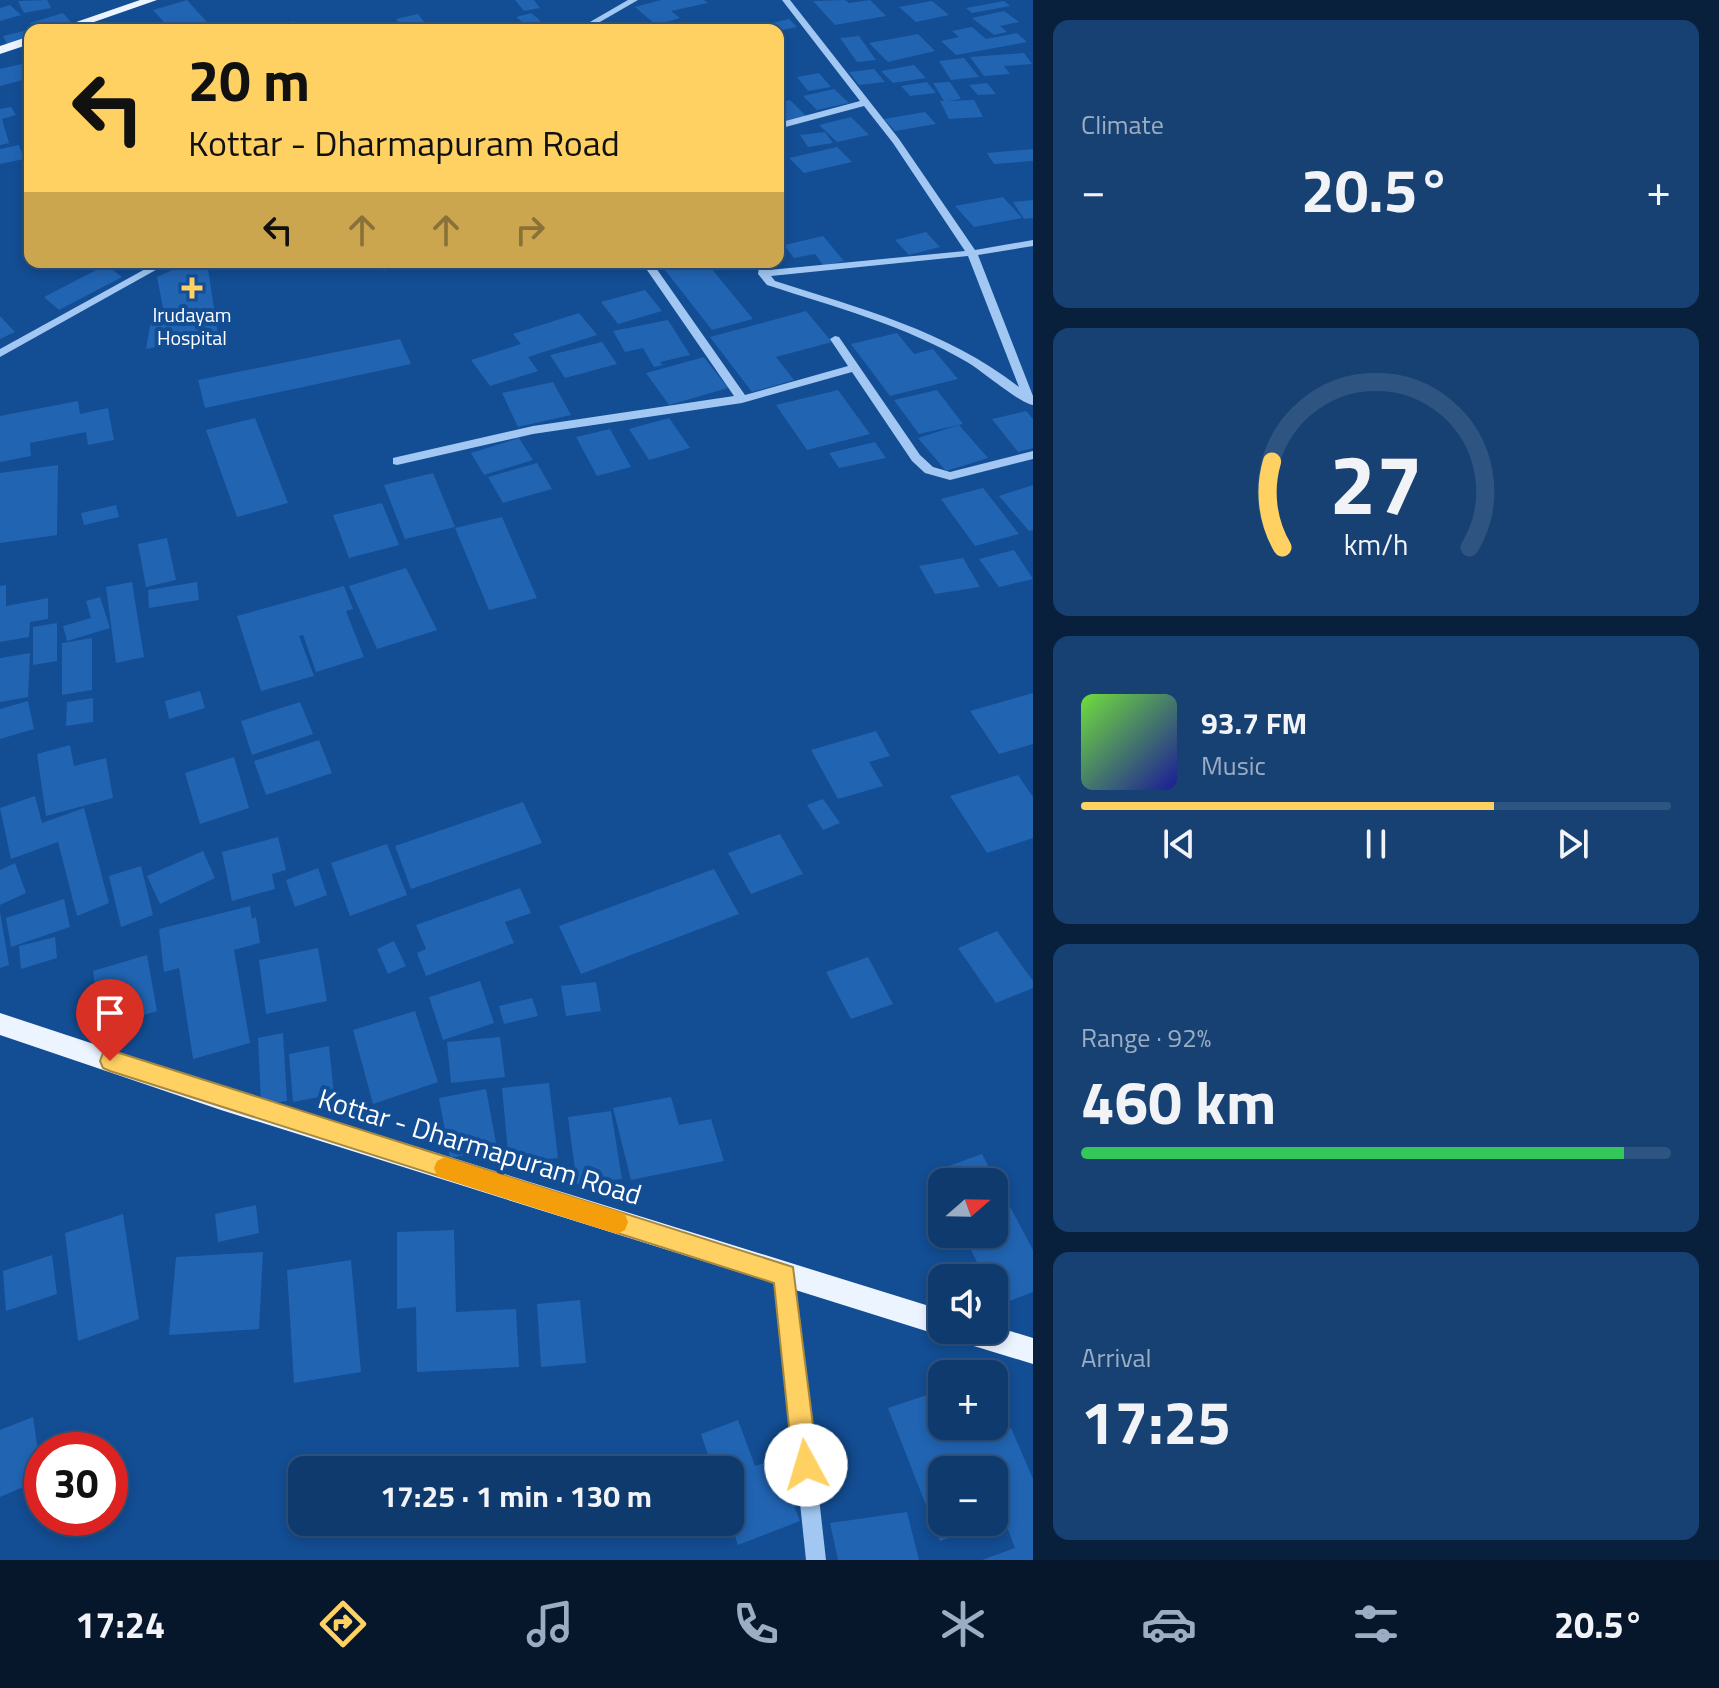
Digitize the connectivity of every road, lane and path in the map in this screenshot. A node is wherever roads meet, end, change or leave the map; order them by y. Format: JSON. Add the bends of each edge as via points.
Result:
{"nodes":[{"id":1,"x":151,"y":0,"type":"edge"},
{"id":2,"x":634,"y":0,"type":"edge"},
{"id":3,"x":786,"y":0,"type":"edge"},
{"id":4,"x":124,"y":4,"type":"edge"},
{"id":5,"x":74,"y":24,"type":"edge"},
{"id":6,"x":591,"y":24,"type":"edge"},
{"id":7,"x":24,"y":42,"type":"edge"},
{"id":8,"x":0,"y":50,"type":"edge"},
{"id":9,"x":864,"y":103,"type":"junction"},
{"id":10,"x":784,"y":124,"type":"edge"},
{"id":11,"x":1033,"y":243,"type":"edge"},
{"id":12,"x":972,"y":253,"type":"junction"},
{"id":13,"x":784,"y":267,"type":"edge"},
{"id":14,"x":154,"y":268,"type":"edge"},
{"id":15,"x":764,"y":268,"type":"edge"},
{"id":16,"x":652,"y":270,"type":"dead end"},
{"id":17,"x":835,"y":339,"type":"dead end"},
{"id":18,"x":0,"y":354,"type":"edge"},
{"id":19,"x":855,"y":368,"type":"junction"},
{"id":20,"x":742,"y":399,"type":"junction"},
{"id":21,"x":1032,"y":403,"type":"edge"},
{"id":22,"x":1033,"y":455,"type":"edge"},
{"id":23,"x":397,"y":461,"type":"dead end"},
{"id":24,"x":0,"y":1024,"type":"edge"},
{"id":25,"x":785,"y":1275,"type":"junction"},
{"id":26,"x":928,"y":1319,"type":"edge"},
{"id":27,"x":1008,"y":1343,"type":"edge"},
{"id":28,"x":1033,"y":1351,"type":"edge"},
{"id":29,"x":816,"y":1560,"type":"edge"}],
"edges":[{"from":1,"to":4,"type":"main road"},
{"from":2,"to":6,"type":"street"},
{"from":3,"to":9,"type":"street"},
{"from":4,"to":5,"type":"main road"},
{"from":7,"to":8,"type":"main road"},
{"from":9,"to":10,"type":"street"},
{"from":9,"to":12,"type":"street"},
{"from":11,"to":12,"type":"street"},
{"from":12,"to":13,"type":"street"},
{"from":12,"to":21,"type":"street"},
{"from":14,"to":18,"type":"street"},
{"from":15,"to":21,"type":"street","via":[[771,283],[957,349],[1000,375]]},
{"from":16,"to":20,"type":"street"},
{"from":17,"to":19,"type":"street"},
{"from":19,"to":20,"type":"street"},
{"from":19,"to":22,"type":"street","via":[[916,458],[937,474],[950,476]]},
{"from":20,"to":23,"type":"street","via":[[533,430]]},
{"from":24,"to":25,"type":"main road","name":"Kottar - Dharmapuram Road"},
{"from":25,"to":26,"type":"main road","name":"Kottar - Dharmapuram Road"},
{"from":25,"to":29,"type":"street"},
{"from":27,"to":28,"type":"main road"}]}
